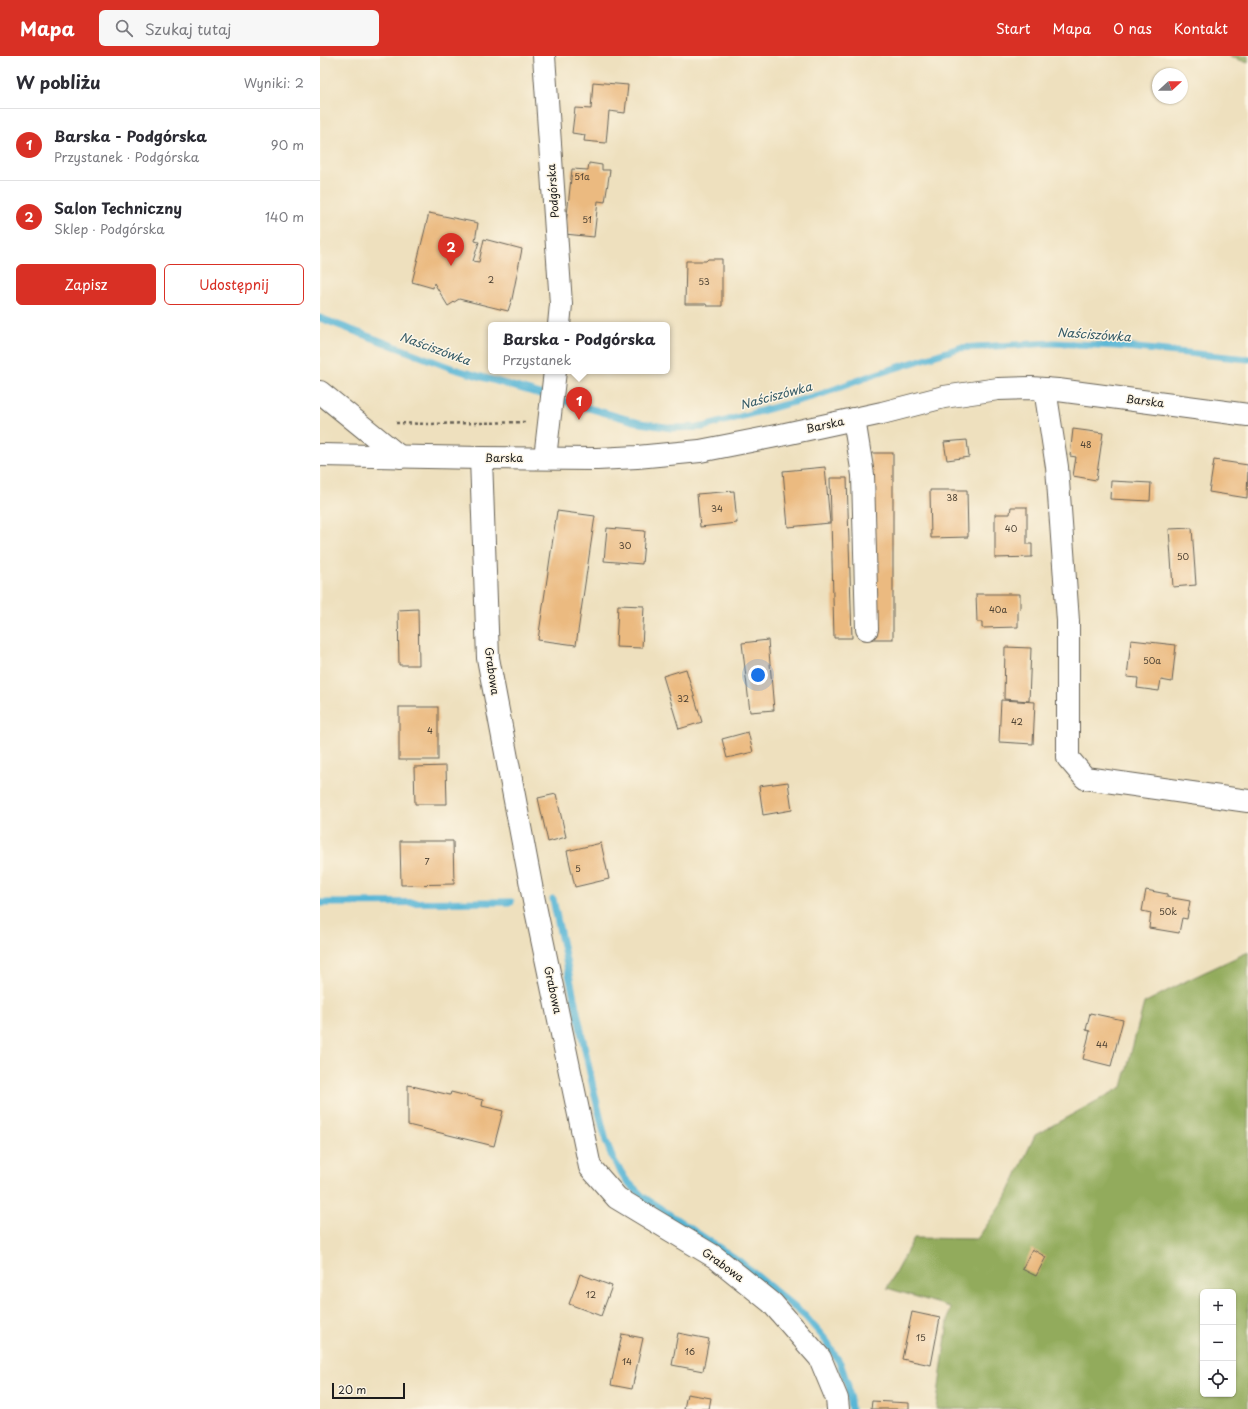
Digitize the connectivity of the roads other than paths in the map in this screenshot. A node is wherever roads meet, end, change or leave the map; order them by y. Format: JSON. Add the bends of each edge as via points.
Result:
{"nodes":[{"id":1,"x":544,"y":56,"type":"edge"},
{"id":2,"x":559,"y":322,"type":"edge"},
{"id":3,"x":555,"y":374,"type":"edge"},
{"id":4,"x":1045,"y":389,"type":"junction"},
{"id":5,"x":320,"y":392,"type":"edge"},
{"id":6,"x":1248,"y":414,"type":"edge"},
{"id":7,"x":854,"y":419,"type":"junction"},
{"id":8,"x":320,"y":455,"type":"edge"},
{"id":9,"x":400,"y":457,"type":"junction"},
{"id":10,"x":481,"y":458,"type":"junction"},
{"id":11,"x":545,"y":458,"type":"junction"},
{"id":12,"x":867,"y":628,"type":"dead end"},
{"id":13,"x":1248,"y":801,"type":"edge"},
{"id":14,"x":838,"y":1409,"type":"edge"}],
"edges":[{"from":1,"to":2,"type":"street","name":"Podgórska","via":[[561,304]]},
{"from":3,"to":11,"type":"street"},
{"from":4,"to":6,"type":"street","name":"Barska"},
{"from":4,"to":7,"type":"street","name":"Barska","via":[[998,389],[944,397]]},
{"from":4,"to":13,"type":"street","via":[[1057,467],[1068,621],[1068,758],[1085,778]]},
{"from":5,"to":9,"type":"street"},
{"from":7,"to":11,"type":"street","name":"Barska","via":[[700,451],[597,459]]},
{"from":7,"to":12,"type":"street","via":[[863,475]]},
{"from":8,"to":9,"type":"street","name":"Barska"},
{"from":9,"to":10,"type":"street","name":"Barska"},
{"from":10,"to":11,"type":"street","name":"Barska"},
{"from":10,"to":14,"type":"street","name":"Grabowa","via":[[488,658],[534,901],[590,1167],[617,1198],[715,1257],[772,1303],[820,1358],[837,1399]]}]}
